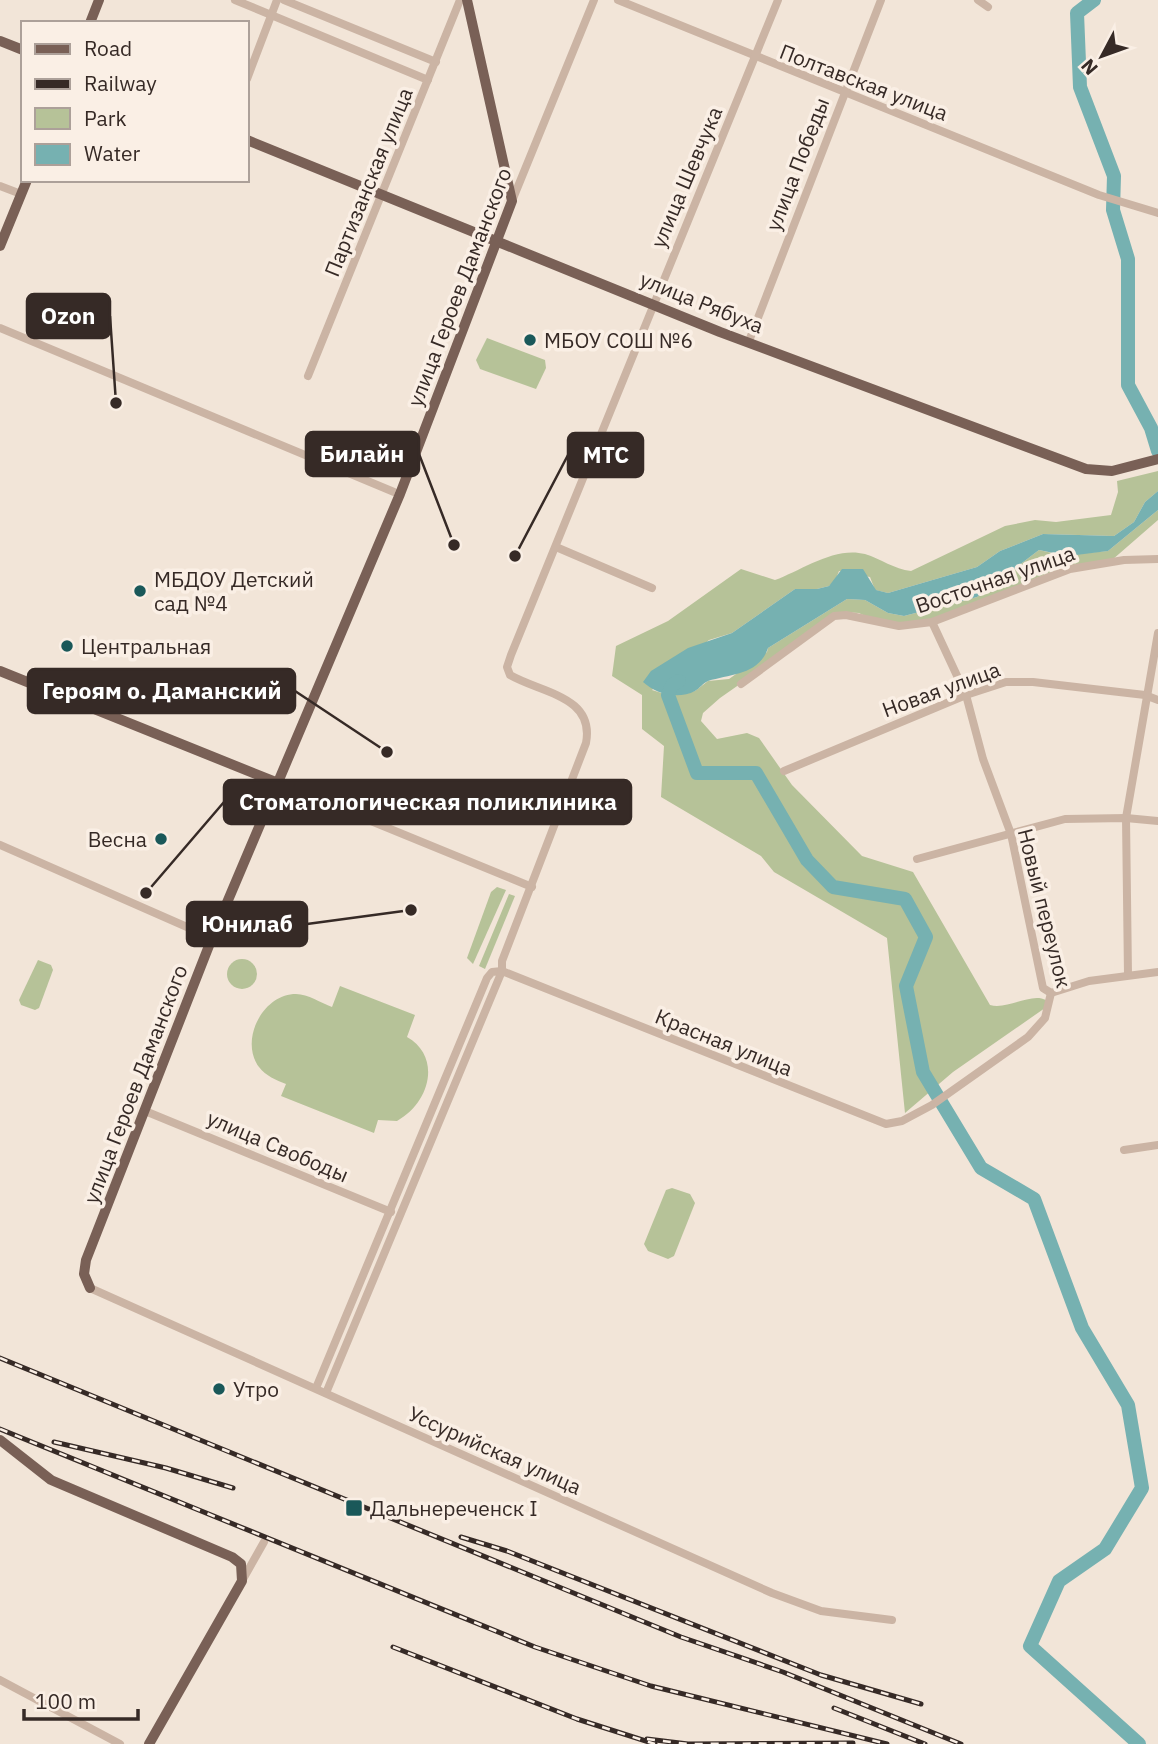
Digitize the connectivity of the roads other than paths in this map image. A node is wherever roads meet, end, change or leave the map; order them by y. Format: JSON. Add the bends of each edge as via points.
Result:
{"nodes":[{"id":1,"x":99,"y":0,"type":"edge"},
{"id":2,"x":235,"y":0,"type":"edge"},
{"id":3,"x":277,"y":0,"type":"edge"},
{"id":4,"x":284,"y":0,"type":"edge"},
{"id":5,"x":460,"y":0,"type":"edge"},
{"id":6,"x":467,"y":0,"type":"edge"},
{"id":7,"x":594,"y":0,"type":"edge"},
{"id":8,"x":618,"y":0,"type":"edge"},
{"id":9,"x":778,"y":0,"type":"edge"},
{"id":10,"x":881,"y":0,"type":"edge"},
{"id":11,"x":978,"y":0,"type":"edge"},
{"id":12,"x":988,"y":7,"type":"dead end"},
{"id":13,"x":271,"y":15,"type":"junction"},
{"id":14,"x":91,"y":21,"type":"edge"},
{"id":15,"x":0,"y":41,"type":"edge"},
{"id":16,"x":21,"y":49,"type":"edge"},
{"id":17,"x":755,"y":58,"type":"junction"},
{"id":18,"x":436,"y":62,"type":"junction"},
{"id":19,"x":248,"y":76,"type":"edge"},
{"id":20,"x":428,"y":80,"type":"junction"},
{"id":21,"x":843,"y":93,"type":"junction"},
{"id":22,"x":248,"y":140,"type":"edge"},
{"id":23,"x":26,"y":182,"type":"edge"},
{"id":24,"x":0,"y":186,"type":"edge"},
{"id":25,"x":21,"y":194,"type":"junction"},
{"id":26,"x":381,"y":195,"type":"junction"},
{"id":27,"x":512,"y":201,"type":"junction"},
{"id":28,"x":1158,"y":213,"type":"edge"},
{"id":29,"x":497,"y":244,"type":"junction"},
{"id":30,"x":0,"y":246,"type":"edge"},
{"id":31,"x":652,"y":303,"type":"junction"},
{"id":32,"x":0,"y":328,"type":"edge"},
{"id":33,"x":749,"y":341,"type":"junction"},
{"id":34,"x":308,"y":376,"type":"dead end"},
{"id":35,"x":1153,"y":460,"type":"edge"},
{"id":36,"x":394,"y":492,"type":"dead end"},
{"id":37,"x":556,"y":547,"type":"junction"},
{"id":38,"x":1158,"y":559,"type":"edge"},
{"id":39,"x":652,"y":588,"type":"dead end"},
{"id":40,"x":932,"y":622,"type":"junction"},
{"id":41,"x":1158,"y":633,"type":"edge"},
{"id":42,"x":0,"y":671,"type":"edge"},
{"id":43,"x":741,"y":684,"type":"dead end"},
{"id":44,"x":966,"y":695,"type":"junction"},
{"id":45,"x":1145,"y":695,"type":"junction"},
{"id":46,"x":1158,"y":700,"type":"edge"},
{"id":47,"x":784,"y":771,"type":"dead end"},
{"id":48,"x":278,"y":783,"type":"junction"},
{"id":49,"x":1126,"y":818,"type":"junction"},
{"id":50,"x":1158,"y":821,"type":"edge"},
{"id":51,"x":1011,"y":834,"type":"junction"},
{"id":52,"x":0,"y":845,"type":"edge"},
{"id":53,"x":917,"y":859,"type":"dead end"},
{"id":54,"x":532,"y":887,"type":"junction"},
{"id":55,"x":212,"y":938,"type":"junction"},
{"id":56,"x":502,"y":971,"type":"junction"},
{"id":57,"x":1158,"y":972,"type":"edge"},
{"id":58,"x":1128,"y":975,"type":"junction"},
{"id":59,"x":1051,"y":993,"type":"junction"},
{"id":60,"x":957,"y":1087,"type":"joint"},
{"id":61,"x":145,"y":1111,"type":"junction"},
{"id":62,"x":1158,"y":1145,"type":"edge"},
{"id":63,"x":1124,"y":1150,"type":"dead end"},
{"id":64,"x":388,"y":1211,"type":"junction"},
{"id":65,"x":398,"y":1215,"type":"junction"},
{"id":66,"x":90,"y":1288,"type":"joint"},
{"id":67,"x":316,"y":1388,"type":"junction"},
{"id":68,"x":326,"y":1393,"type":"junction"},
{"id":69,"x":0,"y":1440,"type":"edge"},
{"id":70,"x":264,"y":1542,"type":"dead end"},
{"id":71,"x":242,"y":1581,"type":"junction"},
{"id":72,"x":892,"y":1620,"type":"dead end"},
{"id":73,"x":0,"y":1679,"type":"edge"},
{"id":74,"x":120,"y":1744,"type":"edge"},
{"id":75,"x":149,"y":1744,"type":"edge"}],
"edges":[{"from":1,"to":14,"type":"main road"},
{"from":2,"to":13,"type":"street"},
{"from":3,"to":13,"type":"street"},
{"from":4,"to":18,"type":"street"},
{"from":5,"to":18,"type":"street","name":"Партизанская улица"},
{"from":6,"to":27,"type":"main road"},
{"from":7,"to":27,"type":"street","name":"улица Героев Даманского"},
{"from":8,"to":17,"type":"street","name":"Полтавская улица"},
{"from":9,"to":17,"type":"street","name":"улица Шевчука"},
{"from":10,"to":21,"type":"street","name":"улица Победы"},
{"from":11,"to":12,"type":"street"},
{"from":13,"to":19,"type":"street"},
{"from":13,"to":20,"type":"street"},
{"from":15,"to":16,"type":"main road"},
{"from":17,"to":21,"type":"street","name":"Полтавская улица"},
{"from":17,"to":31,"type":"street","name":"улица Шевчука"},
{"from":18,"to":20,"type":"street","name":"Партизанская улица"},
{"from":20,"to":26,"type":"street","name":"Партизанская улица"},
{"from":21,"to":28,"type":"street","name":"Полтавская улица","via":[[1099,195]]},
{"from":21,"to":33,"type":"street","name":"улица Победы"},
{"from":22,"to":26,"type":"main road","name":"улица Рябуха"},
{"from":23,"to":25,"type":"main road"},
{"from":24,"to":25,"type":"street"},
{"from":25,"to":30,"type":"main road"},
{"from":26,"to":29,"type":"main road","name":"улица Рябуха"},
{"from":26,"to":34,"type":"street","name":"Партизанская улица"},
{"from":27,"to":29,"type":"main road","name":"улица Героев Даманского"},
{"from":29,"to":31,"type":"main road","name":"улица Рябуха"},
{"from":29,"to":48,"type":"main road","name":"улица Героев Даманского","via":[[400,494]]},
{"from":31,"to":33,"type":"main road","name":"улица Рябуха"},
{"from":31,"to":37,"type":"street","name":"улица Шевчука"},
{"from":32,"to":36,"type":"street"},
{"from":33,"to":35,"type":"main road","name":"улица Рябуха","via":[[1086,468],[1112,471]]},
{"from":37,"to":39,"type":"street"},
{"from":37,"to":54,"type":"street","name":"улица Шевчука","via":[[507,667],[514,677],[573,703],[588,726],[579,767]]},
{"from":38,"to":40,"type":"street","name":"Восточная улица","via":[[1070,569]]},
{"from":40,"to":43,"type":"street","name":"Восточная улица","via":[[899,626],[834,616]]},
{"from":40,"to":44,"type":"street","name":"Новый переулок"},
{"from":41,"to":45,"type":"street"},
{"from":42,"to":48,"type":"main road"},
{"from":44,"to":45,"type":"street","name":"Новая улица","via":[[1015,681]]},
{"from":44,"to":47,"type":"street","name":"Новая улица"},
{"from":44,"to":51,"type":"street","name":"Новый переулок","via":[[983,760]]},
{"from":45,"to":46,"type":"street","name":"Новая улица"},
{"from":45,"to":49,"type":"street"},
{"from":48,"to":54,"type":"street"},
{"from":48,"to":55,"type":"main road","name":"улица Героев Даманского"},
{"from":49,"to":50,"type":"street"},
{"from":49,"to":51,"type":"street","via":[[1066,819]]},
{"from":49,"to":58,"type":"street"},
{"from":51,"to":53,"type":"street"},
{"from":51,"to":59,"type":"street","name":"Новый переулок","via":[[1043,988]]},
{"from":52,"to":55,"type":"street"},
{"from":54,"to":56,"type":"street"},
{"from":55,"to":61,"type":"main road","name":"улица Героев Даманского"},
{"from":56,"to":60,"type":"street","name":"Красная улица","via":[[879,1123],[902,1121]]},
{"from":56,"to":64,"type":"street","via":[[486,978]]},
{"from":56,"to":65,"type":"street"},
{"from":57,"to":58,"type":"street"},
{"from":58,"to":59,"type":"street"},
{"from":59,"to":60,"type":"street","name":"Новый переулок","via":[[1045,1017],[1035,1030]]},
{"from":61,"to":64,"type":"street","name":"улица Свободы"},
{"from":61,"to":66,"type":"main road","name":"улица Героев Даманского","via":[[86,1260],[84,1274]]},
{"from":62,"to":63,"type":"street"},
{"from":64,"to":65,"type":"street","name":"улица Свободы"},
{"from":64,"to":67,"type":"street"},
{"from":65,"to":68,"type":"street"},
{"from":66,"to":67,"type":"street","name":"Уссурийская улица"},
{"from":67,"to":68,"type":"street","name":"Уссурийская улица"},
{"from":68,"to":72,"type":"street","name":"Уссурийская улица","via":[[772,1593],[821,1611]]},
{"from":69,"to":71,"type":"main road","via":[[51,1480],[232,1557],[242,1568]]},
{"from":70,"to":71,"type":"street"},
{"from":71,"to":75,"type":"main road"},
{"from":73,"to":74,"type":"street"}]}
